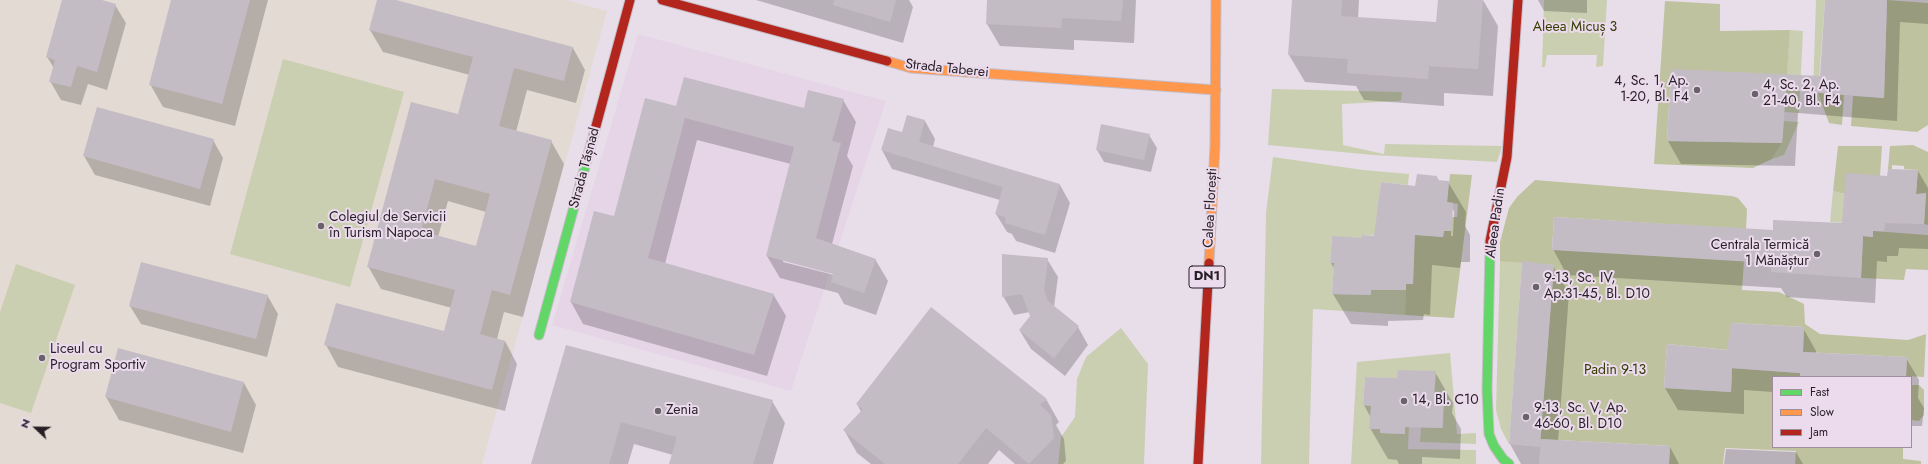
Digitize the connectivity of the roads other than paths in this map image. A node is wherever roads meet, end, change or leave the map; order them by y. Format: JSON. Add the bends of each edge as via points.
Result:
{"nodes":[{"id":1,"x":630,"y":0,"type":"edge"},
{"id":2,"x":662,"y":0,"type":"edge"},
{"id":3,"x":1216,"y":0,"type":"edge"},
{"id":4,"x":1518,"y":0,"type":"edge"},
{"id":5,"x":1216,"y":90,"type":"junction"},
{"id":6,"x":539,"y":335,"type":"dead end"},
{"id":7,"x":1198,"y":464,"type":"edge"},
{"id":8,"x":1509,"y":464,"type":"edge"}],
"edges":[{"from":1,"to":6,"type":"street","name":"Strada Tășnad"},
{"from":2,"to":5,"type":"street","name":"Strada Taberei","via":[[911,68]]},
{"from":3,"to":5,"type":"street","name":"Calea Florești","number":"DN1"},
{"from":4,"to":8,"type":"street","name":"Aleea Padin","via":[[1508,143],[1490,241],[1487,390],[1489,434],[1494,446]]},
{"from":5,"to":7,"type":"street","name":"Calea Florești","number":"DN1"}]}
